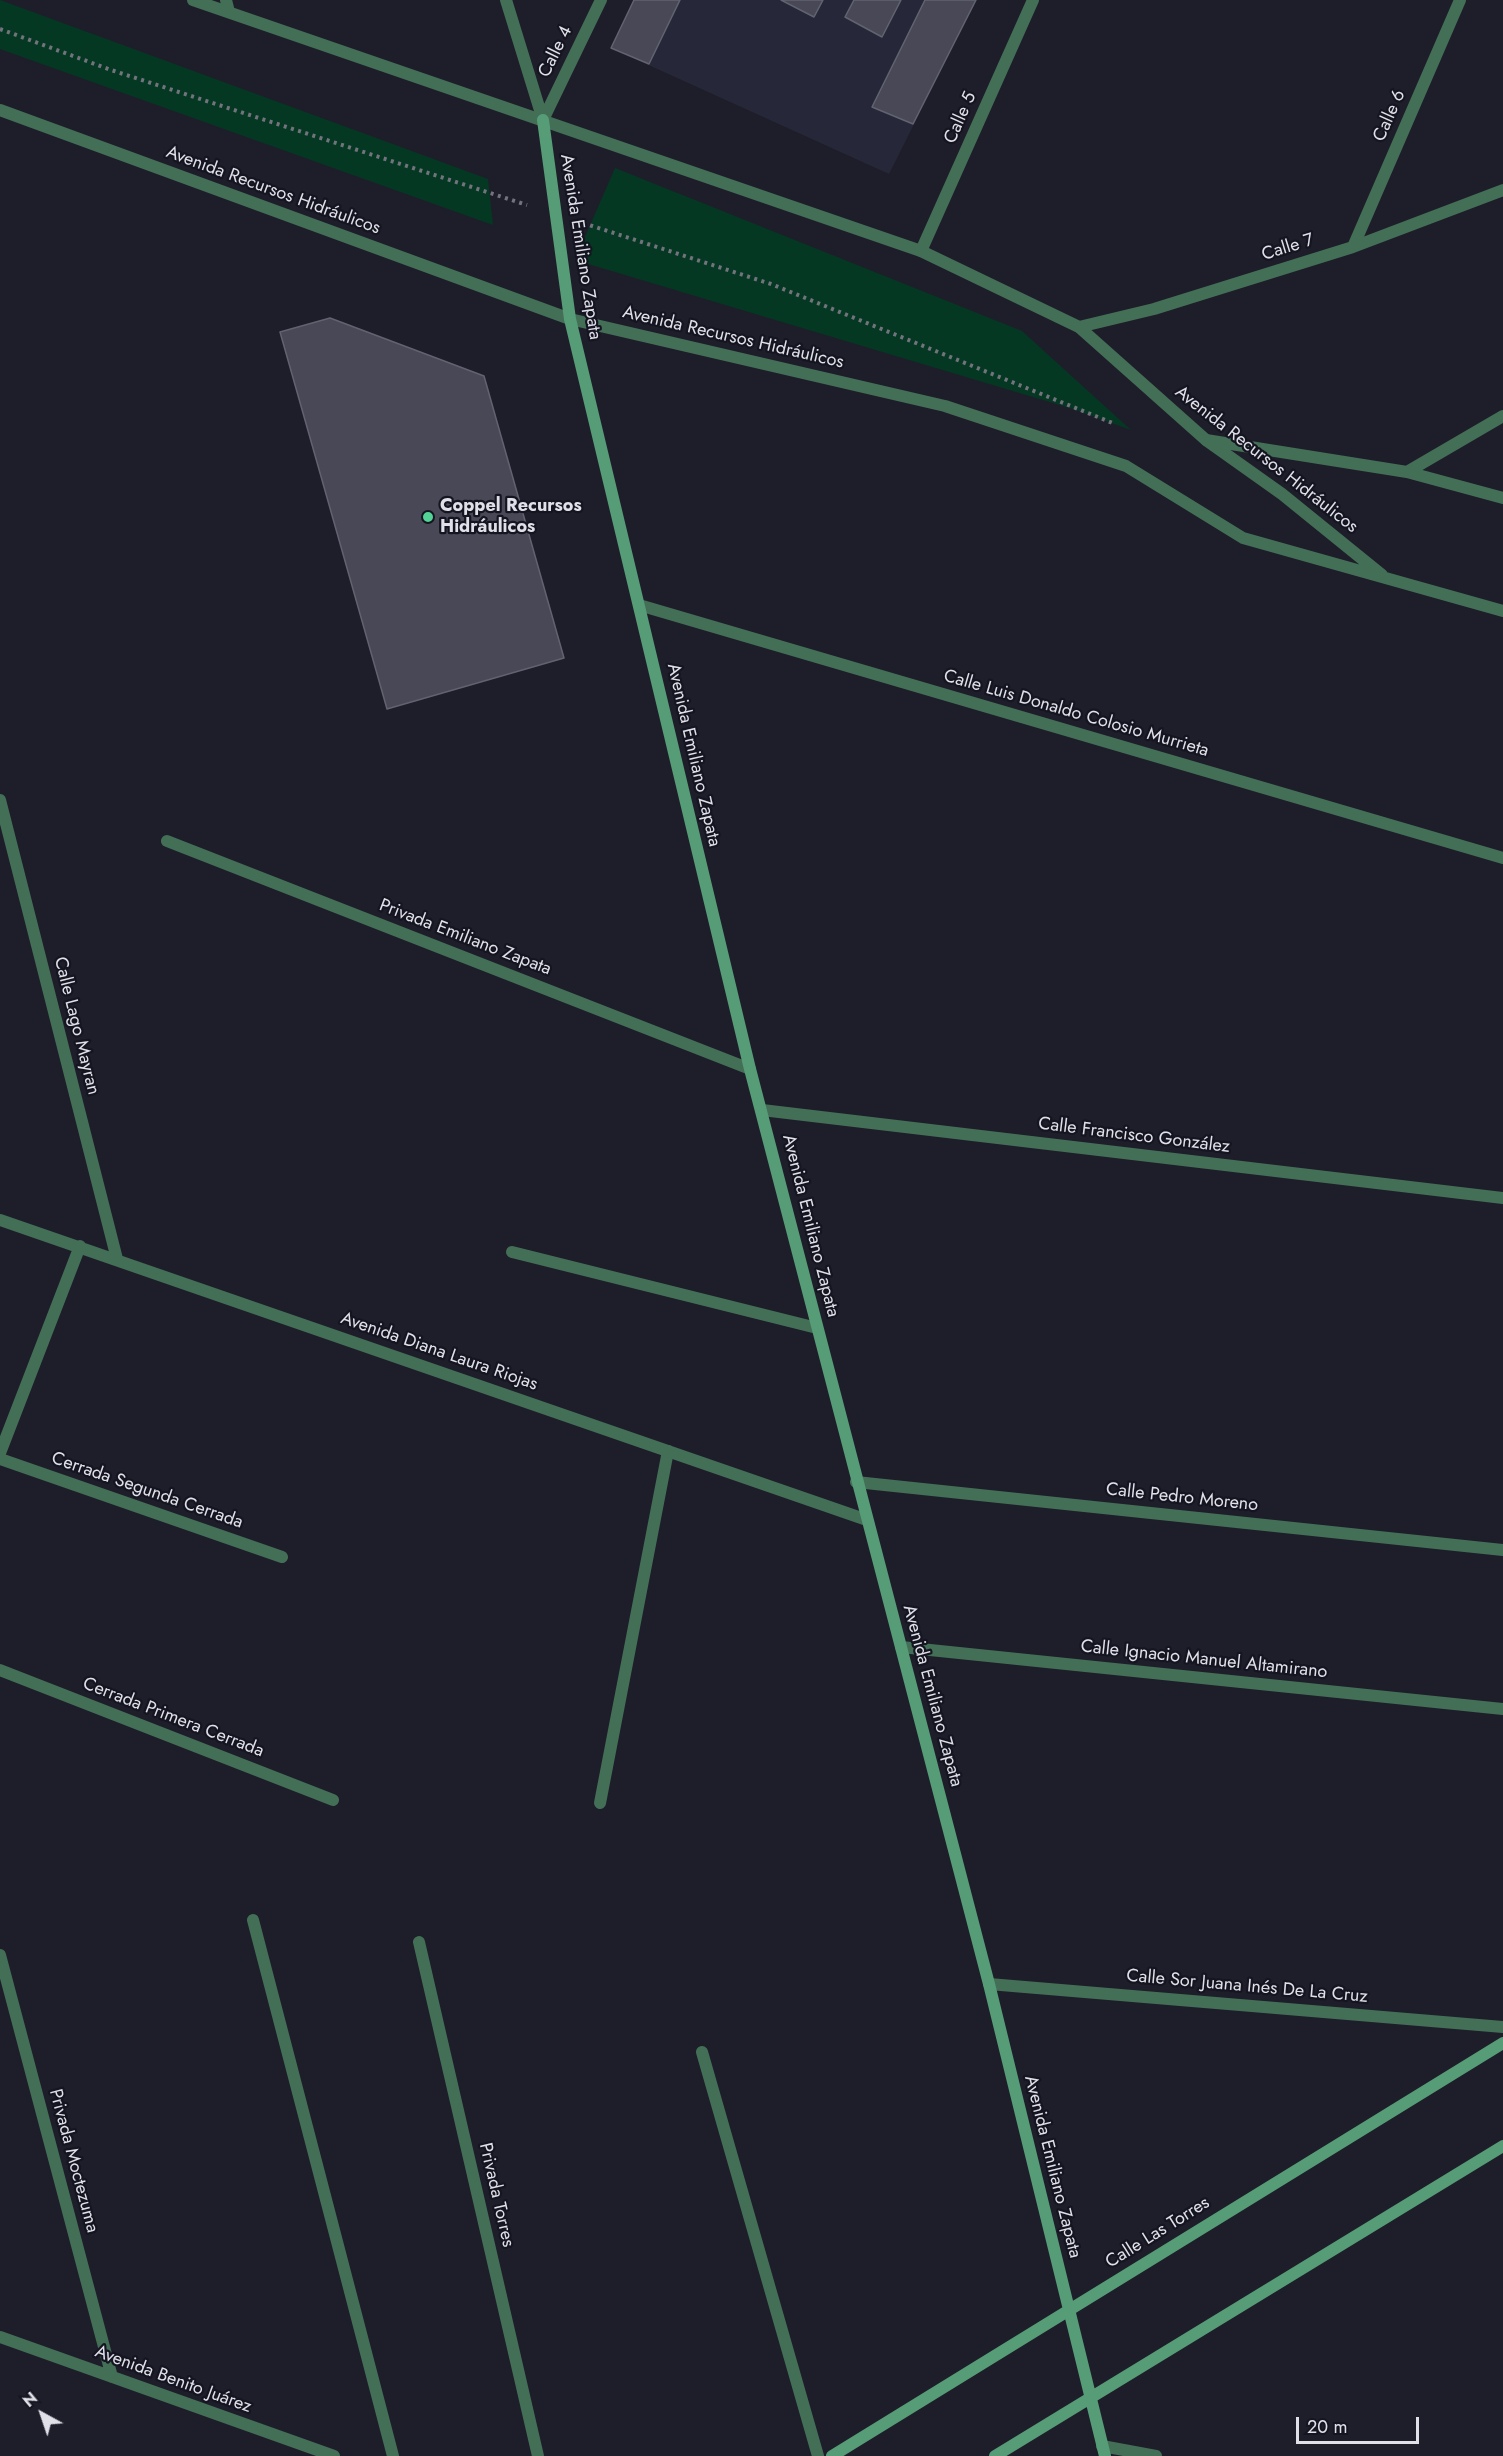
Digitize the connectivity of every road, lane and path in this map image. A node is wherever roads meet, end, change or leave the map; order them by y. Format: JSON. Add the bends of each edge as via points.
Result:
{"nodes":[{"id":1,"x":193,"y":0,"type":"edge"},
{"id":2,"x":506,"y":0,"type":"edge"},
{"id":3,"x":601,"y":0,"type":"edge"},
{"id":4,"x":1033,"y":0,"type":"edge"},
{"id":5,"x":1460,"y":0,"type":"edge"},
{"id":6,"x":228,"y":6,"type":"edge"},
{"id":7,"x":0,"y":29,"type":"edge"},
{"id":8,"x":0,"y":110,"type":"edge"},
{"id":9,"x":543,"y":120,"type":"junction"},
{"id":10,"x":1503,"y":190,"type":"edge"},
{"id":11,"x":556,"y":214,"type":"junction"},
{"id":12,"x":1353,"y":247,"type":"junction"},
{"id":13,"x":921,"y":251,"type":"junction"},
{"id":14,"x":570,"y":319,"type":"junction"},
{"id":15,"x":1079,"y":327,"type":"junction"},
{"id":16,"x":1503,"y":416,"type":"edge"},
{"id":17,"x":1115,"y":424,"type":"dead end"},
{"id":18,"x":1206,"y":440,"type":"junction"},
{"id":19,"x":1407,"y":471,"type":"junction"},
{"id":20,"x":1503,"y":498,"type":"edge"},
{"id":21,"x":1386,"y":578,"type":"junction"},
{"id":22,"x":639,"y":604,"type":"junction"},
{"id":23,"x":1503,"y":611,"type":"edge"},
{"id":24,"x":0,"y":801,"type":"edge"},
{"id":25,"x":167,"y":841,"type":"dead end"},
{"id":26,"x":1503,"y":858,"type":"edge"},
{"id":27,"x":750,"y":1069,"type":"junction"},
{"id":28,"x":762,"y":1110,"type":"junction"},
{"id":29,"x":1503,"y":1198,"type":"edge"},
{"id":30,"x":0,"y":1220,"type":"edge"},
{"id":31,"x":80,"y":1246,"type":"junction"},
{"id":32,"x":512,"y":1252,"type":"dead end"},
{"id":33,"x":117,"y":1260,"type":"junction"},
{"id":34,"x":817,"y":1328,"type":"junction"},
{"id":35,"x":668,"y":1451,"type":"junction"},
{"id":36,"x":0,"y":1453,"type":"edge"},
{"id":37,"x":0,"y":1459,"type":"edge"},
{"id":38,"x":856,"y":1482,"type":"junction"},
{"id":39,"x":867,"y":1520,"type":"junction"},
{"id":40,"x":1503,"y":1550,"type":"edge"},
{"id":41,"x":282,"y":1557,"type":"dead end"},
{"id":42,"x":901,"y":1647,"type":"junction"},
{"id":43,"x":0,"y":1670,"type":"edge"},
{"id":44,"x":1503,"y":1709,"type":"edge"},
{"id":45,"x":333,"y":1800,"type":"dead end"},
{"id":46,"x":600,"y":1803,"type":"dead end"},
{"id":47,"x":253,"y":1920,"type":"dead end"},
{"id":48,"x":419,"y":1942,"type":"dead end"},
{"id":49,"x":0,"y":1955,"type":"edge"},
{"id":50,"x":989,"y":1984,"type":"junction"},
{"id":51,"x":1503,"y":2027,"type":"edge"},
{"id":52,"x":1503,"y":2043,"type":"edge"},
{"id":53,"x":702,"y":2052,"type":"dead end"},
{"id":54,"x":1503,"y":2146,"type":"edge"},
{"id":55,"x":1068,"y":2309,"type":"junction"},
{"id":56,"x":0,"y":2337,"type":"edge"},
{"id":57,"x":112,"y":2377,"type":"junction"},
{"id":58,"x":1091,"y":2398,"type":"junction"},
{"id":59,"x":1103,"y":2451,"type":"edge"},
{"id":60,"x":334,"y":2456,"type":"edge"},
{"id":61,"x":393,"y":2456,"type":"edge"},
{"id":62,"x":538,"y":2456,"type":"edge"},
{"id":63,"x":818,"y":2456,"type":"edge"},
{"id":64,"x":832,"y":2456,"type":"edge"},
{"id":65,"x":995,"y":2456,"type":"edge"},
{"id":66,"x":1156,"y":2456,"type":"edge"}],
"edges":[{"from":1,"to":6,"type":"street","name":"Avenida Recursos Hidráulicos"},
{"from":2,"to":9,"type":"street","name":"Avenida Emiliano Zapata"},
{"from":3,"to":9,"type":"street","name":"Calle 4"},
{"from":4,"to":13,"type":"street","name":"Calle 5"},
{"from":5,"to":12,"type":"street","name":"Calle 6"},
{"from":6,"to":9,"type":"street","name":"Avenida Recursos Hidráulicos"},
{"from":7,"to":11,"type":"path","via":[[111,70]]},
{"from":8,"to":14,"type":"street","name":"Avenida Recursos Hidráulicos"},
{"from":9,"to":11,"type":"main road","name":"Avenida Emiliano Zapata"},
{"from":9,"to":13,"type":"street","name":"Avenida Recursos Hidráulicos"},
{"from":10,"to":12,"type":"street","name":"Calle 7"},
{"from":11,"to":14,"type":"main road","name":"Avenida Emiliano Zapata"},
{"from":11,"to":17,"type":"path","via":[[771,284]]},
{"from":12,"to":15,"type":"street","name":"Calle 7","via":[[1154,309]]},
{"from":13,"to":15,"type":"street","name":"Avenida Recursos Hidráulicos"},
{"from":14,"to":21,"type":"street","name":"Avenida Recursos Hidráulicos","via":[[945,406],[1126,466],[1243,538]]},
{"from":14,"to":22,"type":"main road","name":"Avenida Emiliano Zapata"},
{"from":15,"to":18,"type":"street","name":"Avenida Recursos Hidráulicos"},
{"from":16,"to":19,"type":"street"},
{"from":18,"to":19,"type":"street"},
{"from":18,"to":21,"type":"street","name":"Avenida Recursos Hidráulicos","via":[[1282,494]]},
{"from":19,"to":20,"type":"street"},
{"from":21,"to":23,"type":"street","name":"Avenida Recursos Hidráulicos"},
{"from":22,"to":26,"type":"street","name":"Calle Luis Donaldo Colosio Murrieta"},
{"from":22,"to":27,"type":"main road","name":"Avenida Emiliano Zapata"},
{"from":24,"to":33,"type":"street","name":"Calle Lago Mayran"},
{"from":25,"to":27,"type":"street","name":"Privada Emiliano Zapata"},
{"from":27,"to":28,"type":"main road","name":"Avenida Emiliano Zapata"},
{"from":28,"to":29,"type":"street","name":"Calle Francisco González"},
{"from":28,"to":34,"type":"main road","name":"Avenida Emiliano Zapata"},
{"from":30,"to":31,"type":"street","name":"Avenida Diana Laura Riojas"},
{"from":31,"to":33,"type":"street","name":"Avenida Diana Laura Riojas"},
{"from":31,"to":36,"type":"street"},
{"from":32,"to":34,"type":"street"},
{"from":33,"to":35,"type":"street","name":"Avenida Diana Laura Riojas"},
{"from":34,"to":38,"type":"main road","name":"Avenida Emiliano Zapata"},
{"from":35,"to":39,"type":"street","name":"Avenida Diana Laura Riojas"},
{"from":35,"to":46,"type":"street"},
{"from":37,"to":41,"type":"street","name":"Cerrada Segunda Cerrada"},
{"from":38,"to":39,"type":"main road","name":"Avenida Emiliano Zapata"},
{"from":38,"to":40,"type":"street","name":"Calle Pedro Moreno"},
{"from":39,"to":42,"type":"main road","name":"Avenida Emiliano Zapata"},
{"from":42,"to":44,"type":"street","name":"Calle Ignacio Manuel Altamirano"},
{"from":42,"to":50,"type":"main road","name":"Avenida Emiliano Zapata"},
{"from":43,"to":45,"type":"street","name":"Cerrada Primera Cerrada"},
{"from":47,"to":61,"type":"street"},
{"from":48,"to":62,"type":"street","name":"Privada Torres"},
{"from":49,"to":57,"type":"street","name":"Privada Moctezuma"},
{"from":50,"to":51,"type":"street","name":"Calle Sor Juana Inés De La Cruz"},
{"from":50,"to":55,"type":"main road","name":"Avenida Emiliano Zapata"},
{"from":52,"to":55,"type":"main road","name":"Calle Las Torres"},
{"from":53,"to":63,"type":"street"},
{"from":54,"to":58,"type":"main road"},
{"from":55,"to":58,"type":"main road","name":"Avenida Emiliano Zapata"},
{"from":55,"to":64,"type":"main road","name":"Calle Las Torres"},
{"from":56,"to":57,"type":"street","name":"Avenida Benito Juárez"},
{"from":57,"to":60,"type":"street","name":"Avenida Benito Juárez"},
{"from":58,"to":59,"type":"main road","name":"Avenida Emiliano Zapata"},
{"from":58,"to":65,"type":"main road"},
{"from":59,"to":66,"type":"street"}]}
